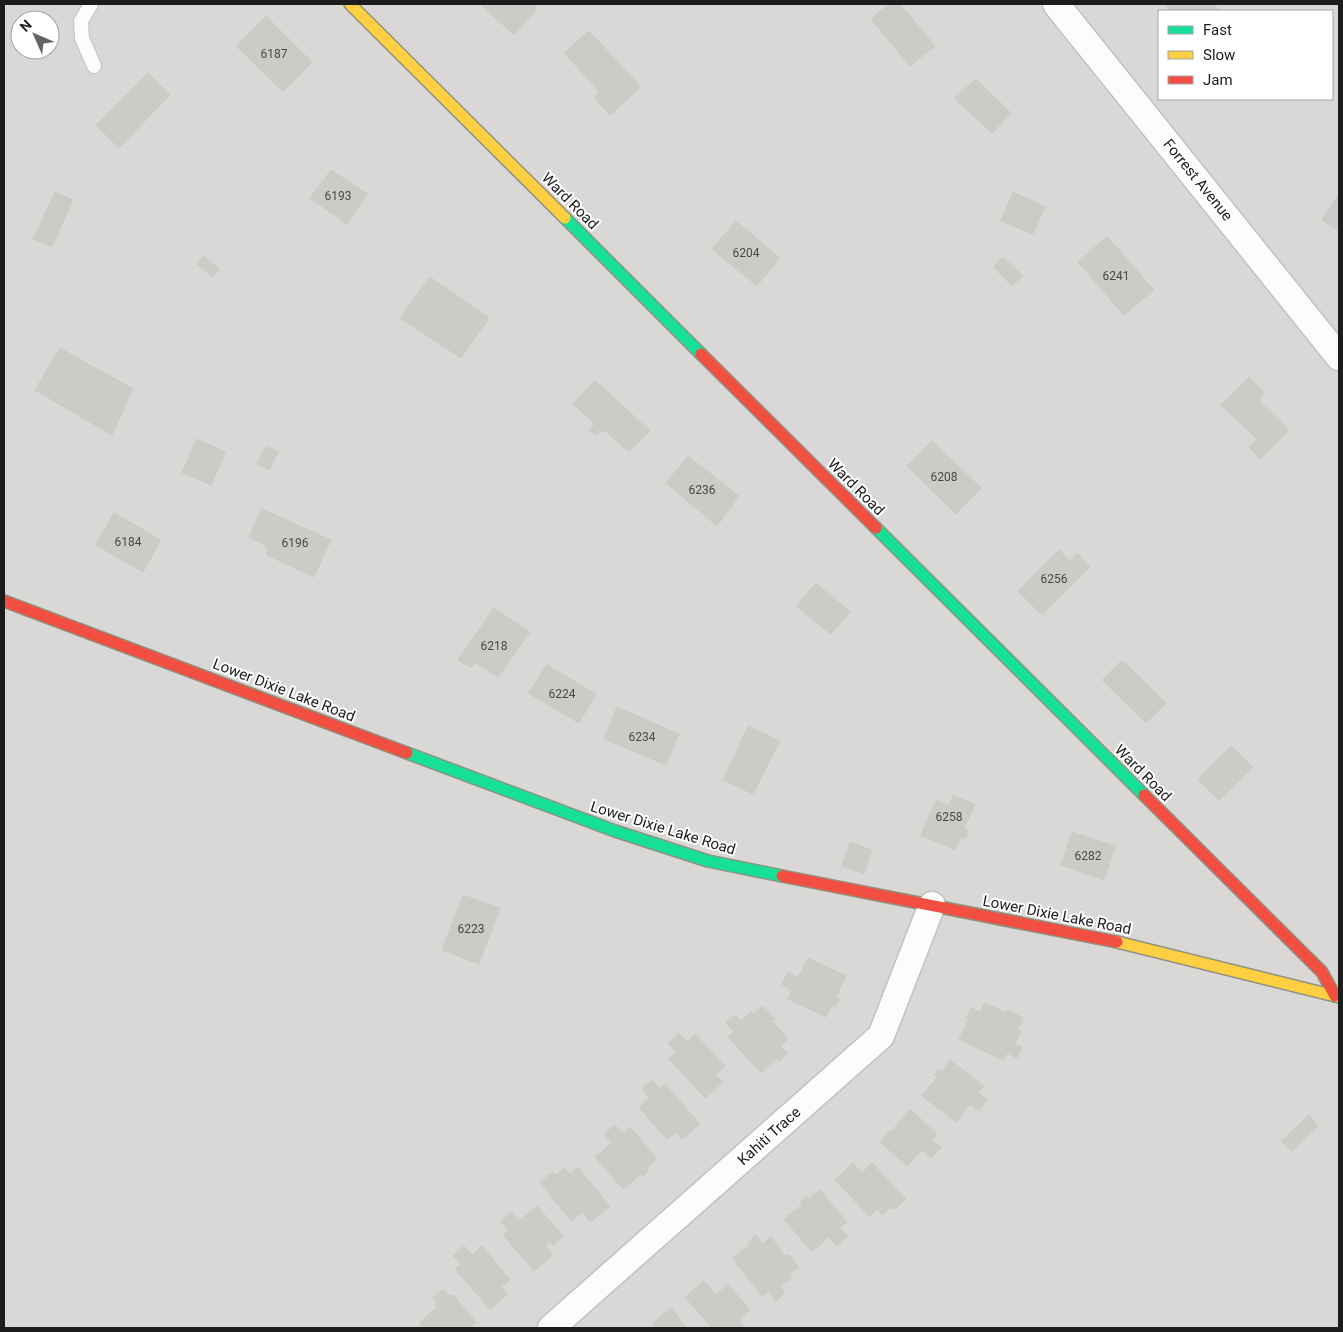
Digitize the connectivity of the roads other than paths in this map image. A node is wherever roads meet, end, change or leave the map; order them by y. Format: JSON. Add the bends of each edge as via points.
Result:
{"nodes":[{"id":1,"x":90,"y":4,"type":"edge"},
{"id":2,"x":350,"y":4,"type":"edge"},
{"id":3,"x":1056,"y":4,"type":"edge"},
{"id":4,"x":94,"y":66,"type":"dead end"},
{"id":5,"x":1339,"y":357,"type":"edge"},
{"id":6,"x":4,"y":601,"type":"edge"},
{"id":7,"x":932,"y":905,"type":"junction"},
{"id":8,"x":1337,"y":997,"type":"edge"},
{"id":9,"x":551,"y":1328,"type":"edge"}],
"edges":[{"from":1,"to":4,"type":"lane","via":[[81,21],[82,38]]},
{"from":2,"to":8,"type":"street","name":"Ward Road","via":[[1322,972]]},
{"from":3,"to":5,"type":"street","name":"Forrest Avenue"},
{"from":6,"to":7,"type":"street","name":"Lower Dixie Lake Road","via":[[615,831],[708,861]]},
{"from":7,"to":8,"type":"street","name":"Lower Dixie Lake Road","via":[[1126,944]]},
{"from":7,"to":9,"type":"street","name":"Kahiti Trace","via":[[881,1036]]}]}
